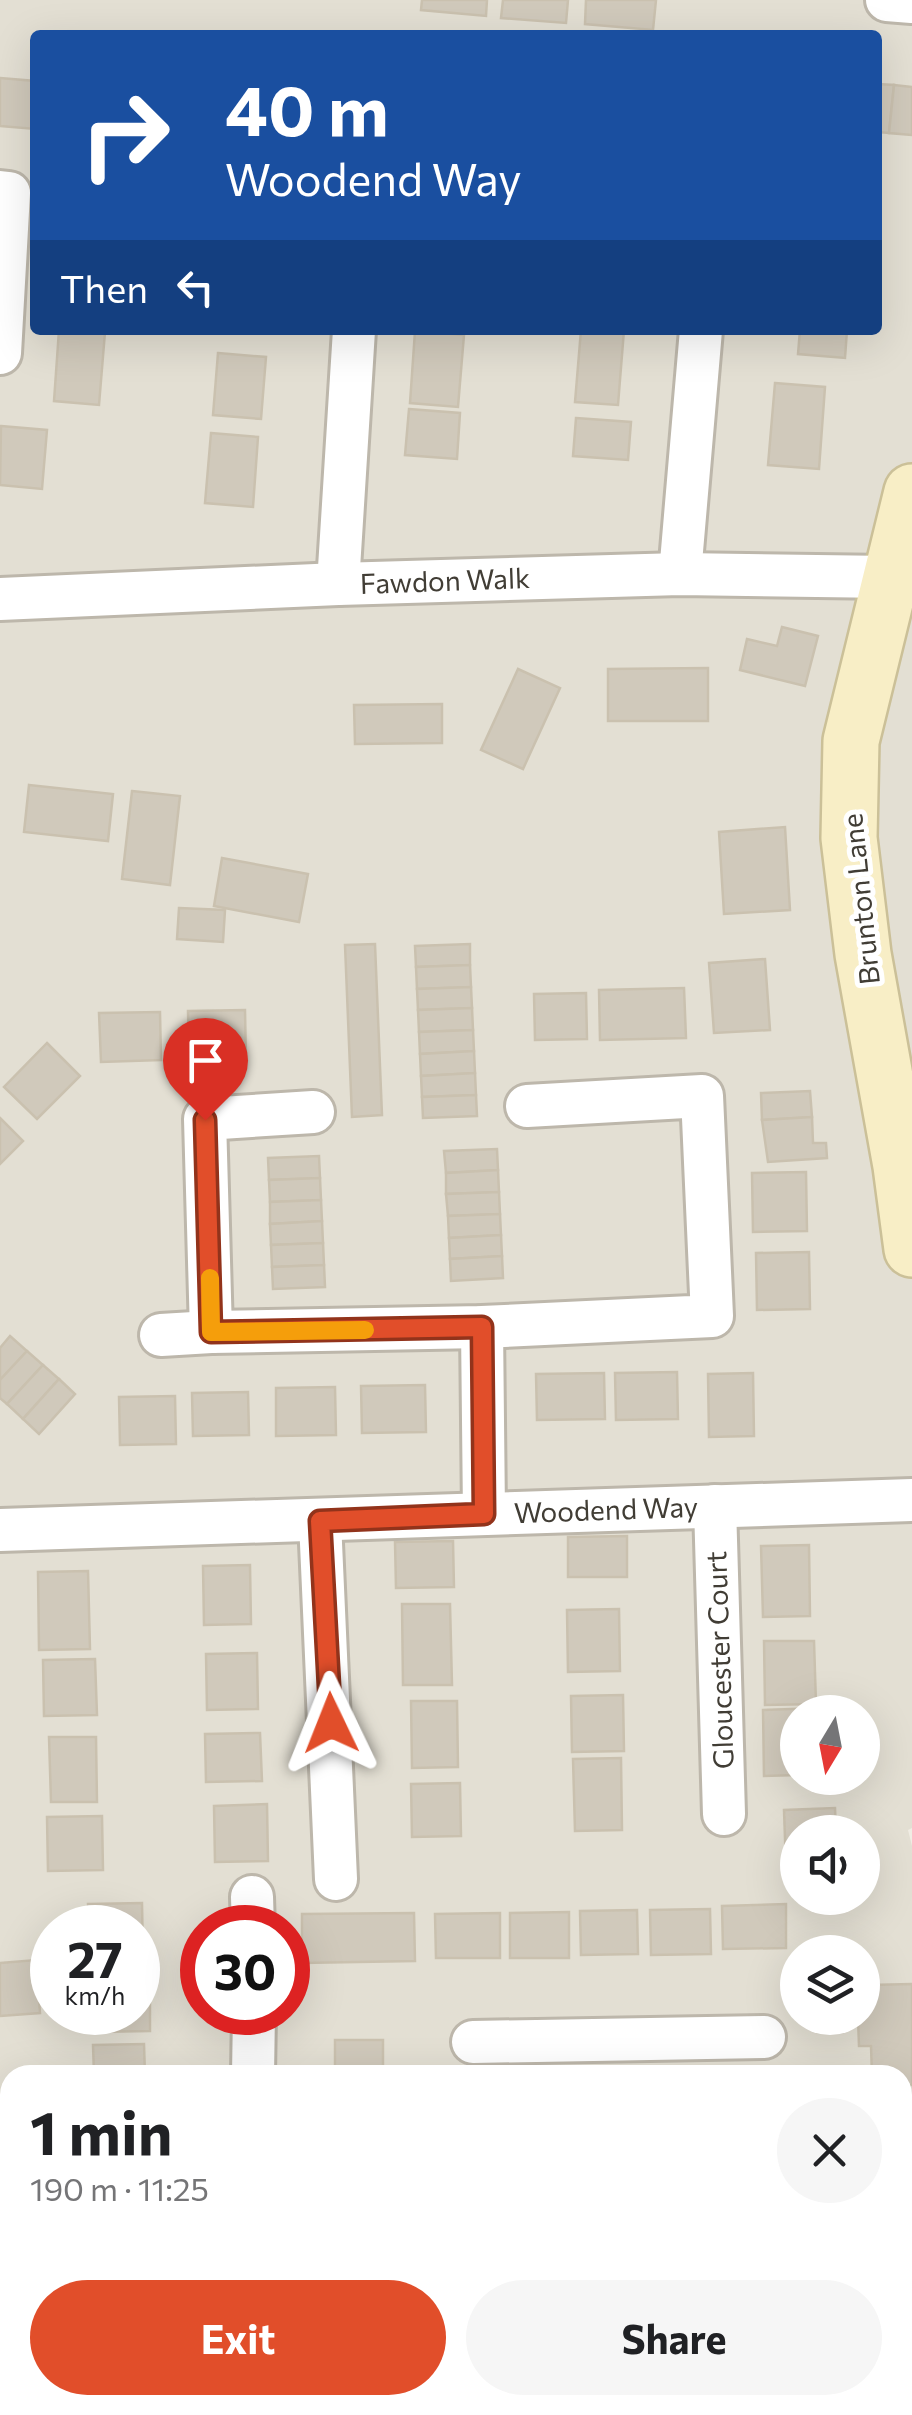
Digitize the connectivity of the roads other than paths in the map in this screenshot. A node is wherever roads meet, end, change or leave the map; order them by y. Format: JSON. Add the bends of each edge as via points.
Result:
{"nodes":[{"id":1,"x":888,"y":0,"type":"edge"},
{"id":2,"x":912,"y":2,"type":"edge"},
{"id":3,"x":0,"y":192,"type":"edge"},
{"id":4,"x":354,"y":335,"type":"edge"},
{"id":5,"x":701,"y":335,"type":"edge"},
{"id":6,"x":0,"y":353,"type":"edge"},
{"id":7,"x":912,"y":492,"type":"edge"},
{"id":8,"x":680,"y":574,"type":"junction"},
{"id":9,"x":890,"y":577,"type":"junction"},
{"id":10,"x":338,"y":584,"type":"junction"},
{"id":11,"x":0,"y":600,"type":"edge"},
{"id":12,"x":527,"y":1106,"type":"dead end"},
{"id":13,"x":314,"y":1112,"type":"dead end"},
{"id":14,"x":912,"y":1250,"type":"edge"},
{"id":15,"x":482,"y":1327,"type":"junction"},
{"id":16,"x":211,"y":1332,"type":"junction"},
{"id":17,"x":161,"y":1335,"type":"dead end"},
{"id":18,"x":912,"y":1500,"type":"edge"},
{"id":19,"x":716,"y":1506,"type":"junction"},
{"id":20,"x":484,"y":1514,"type":"junction"},
{"id":21,"x":320,"y":1521,"type":"junction"},
{"id":22,"x":0,"y":1530,"type":"edge"},
{"id":23,"x":724,"y":1814,"type":"dead end"},
{"id":24,"x":336,"y":1879,"type":"dead end"},
{"id":25,"x":254,"y":2035,"type":"edge"},
{"id":26,"x":764,"y":2036,"type":"dead end"},
{"id":27,"x":472,"y":2042,"type":"dead end"},
{"id":28,"x":607,"y":2057,"type":"edge"},
{"id":29,"x":253,"y":2065,"type":"edge"}],
"edges":[{"from":1,"to":2,"type":"street"},
{"from":3,"to":6,"type":"street","via":[[10,193]]},
{"from":4,"to":10,"type":"street"},
{"from":5,"to":8,"type":"street"},
{"from":7,"to":9,"type":"street","name":"Brunton Lane"},
{"from":8,"to":9,"type":"street","name":"Fawdon Walk"},
{"from":8,"to":10,"type":"street","name":"Fawdon Walk"},
{"from":9,"to":14,"type":"street","name":"Brunton Lane","via":[[851,742],[849,838]]},
{"from":10,"to":11,"type":"street","name":"Fawdon Walk"},
{"from":12,"to":15,"type":"street","via":[[702,1096],[712,1316]]},
{"from":13,"to":16,"type":"street","via":[[205,1120]]},
{"from":15,"to":16,"type":"street"},
{"from":15,"to":20,"type":"street"},
{"from":16,"to":17,"type":"street"},
{"from":18,"to":19,"type":"street","name":"Woodend Way"},
{"from":19,"to":20,"type":"street","name":"Woodend Way"},
{"from":19,"to":23,"type":"street","name":"Gloucester Court"},
{"from":20,"to":21,"type":"street","name":"Woodend Way"},
{"from":21,"to":22,"type":"street","name":"Woodend Way"},
{"from":21,"to":24,"type":"street"},
{"from":25,"to":29,"type":"street"},
{"from":26,"to":28,"type":"street"},
{"from":27,"to":28,"type":"street"}]}
